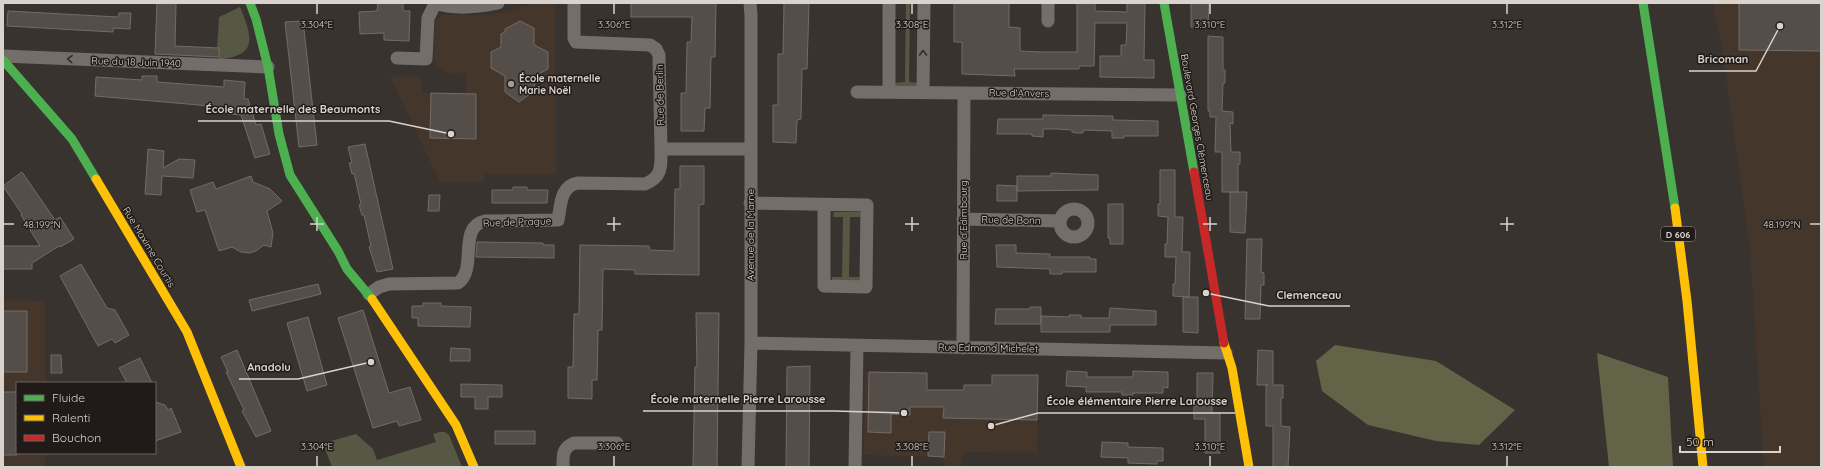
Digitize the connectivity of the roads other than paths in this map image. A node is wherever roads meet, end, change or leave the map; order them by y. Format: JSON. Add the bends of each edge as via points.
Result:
{"nodes":[{"id":1,"x":250,"y":3,"type":"edge"},
{"id":2,"x":498,"y":3,"type":"edge"},
{"id":3,"x":574,"y":3,"type":"edge"},
{"id":4,"x":750,"y":3,"type":"edge"},
{"id":5,"x":889,"y":3,"type":"edge"},
{"id":6,"x":924,"y":3,"type":"edge"},
{"id":7,"x":1048,"y":3,"type":"edge"},
{"id":8,"x":1164,"y":3,"type":"edge"},
{"id":9,"x":1643,"y":3,"type":"edge"},
{"id":10,"x":435,"y":4,"type":"edge"},
{"id":11,"x":1048,"y":21,"type":"dead end"},
{"id":12,"x":3,"y":56,"type":"edge"},
{"id":13,"x":397,"y":58,"type":"dead end"},
{"id":14,"x":3,"y":60,"type":"edge"},
{"id":15,"x":268,"y":67,"type":"junction"},
{"id":16,"x":857,"y":92,"type":"dead end"},
{"id":17,"x":889,"y":92,"type":"junction"},
{"id":18,"x":923,"y":92,"type":"junction"},
{"id":19,"x":964,"y":92,"type":"junction"},
{"id":20,"x":1180,"y":94,"type":"junction"},
{"id":21,"x":661,"y":149,"type":"junction"},
{"id":22,"x":750,"y":149,"type":"junction"},
{"id":23,"x":750,"y":203,"type":"junction"},
{"id":24,"x":824,"y":205,"type":"junction"},
{"id":25,"x":963,"y":219,"type":"junction"},
{"id":26,"x":1060,"y":220,"type":"dead end"},
{"id":27,"x":369,"y":294,"type":"junction"},
{"id":28,"x":751,"y":343,"type":"junction"},
{"id":29,"x":857,"y":346,"type":"junction"},
{"id":30,"x":963,"y":348,"type":"junction"},
{"id":31,"x":1226,"y":353,"type":"junction"},
{"id":32,"x":617,"y":443,"type":"dead end"},
{"id":33,"x":240,"y":467,"type":"edge"},
{"id":34,"x":474,"y":467,"type":"edge"},
{"id":35,"x":563,"y":467,"type":"edge"},
{"id":36,"x":748,"y":467,"type":"edge"},
{"id":37,"x":855,"y":467,"type":"edge"},
{"id":38,"x":1249,"y":467,"type":"edge"},
{"id":39,"x":1703,"y":467,"type":"edge"}],
"edges":[{"from":1,"to":15,"type":"street"},
{"from":2,"to":10,"type":"street","via":[[480,7]]},
{"from":3,"to":21,"type":"street","name":"Rue de Berlin","via":[[576,42],[650,45],[656,49],[659,55]]},
{"from":4,"to":22,"type":"street","name":"Avenue de la Marne"},
{"from":5,"to":17,"type":"street"},
{"from":18,"to":6,"type":"street","one_way":true},
{"from":7,"to":11,"type":"street"},
{"from":8,"to":20,"type":"street","name":"Boulevard Georges Clémenceau"},
{"from":9,"to":39,"type":"street","number":"D 606","via":[[1687,301]]},
{"from":10,"to":13,"type":"street","via":[[428,18],[426,59]]},
{"from":15,"to":12,"type":"street","name":"Rue du 18 Juin 1940","one_way":true},
{"from":14,"to":33,"type":"street","name":"Rue Maxime Courtis","via":[[72,140],[187,332]]},
{"from":15,"to":27,"type":"street","via":[[279,134],[290,175],[347,269]]},
{"from":16,"to":17,"type":"street","name":"Rue d'Anvers"},
{"from":17,"to":18,"type":"street","name":"Rue d'Anvers"},
{"from":18,"to":19,"type":"street","name":"Rue d'Anvers"},
{"from":19,"to":20,"type":"street","name":"Rue d'Anvers"},
{"from":19,"to":25,"type":"street","name":"Rue d'Edimbourg"},
{"from":20,"to":31,"type":"street","name":"Boulevard Georges Clémenceau"},
{"from":21,"to":22,"type":"street"},
{"from":21,"to":27,"type":"street","name":"Rue de Prague","via":[[659,174],[645,184],[570,185],[563,192],[558,220],[485,221],[477,224],[472,230],[465,276],[458,283],[389,284]]},
{"from":22,"to":23,"type":"street","name":"Avenue de la Marne"},
{"from":23,"to":24,"type":"street"},
{"from":23,"to":28,"type":"street","name":"Avenue de la Marne"},
{"from":24,"to":24,"type":"street","via":[[867,205],[866,287],[824,286]]},
{"from":25,"to":26,"type":"street","name":"Rue de Bonn"},
{"from":25,"to":30,"type":"street","name":"Rue d'Edimbourg"},
{"from":27,"to":34,"type":"street","via":[[456,425]]},
{"from":28,"to":29,"type":"street","name":"Rue Edmond Michelet"},
{"from":28,"to":36,"type":"street","name":"Avenue de la Marne"},
{"from":29,"to":30,"type":"street","name":"Rue Edmond Michelet"},
{"from":29,"to":37,"type":"street"},
{"from":30,"to":31,"type":"street","name":"Rue Edmond Michelet"},
{"from":31,"to":38,"type":"street","name":"Boulevard Georges Clémenceau","via":[[1232,368]]},
{"from":32,"to":35,"type":"street","via":[[568,445],[563,453]]}]}
